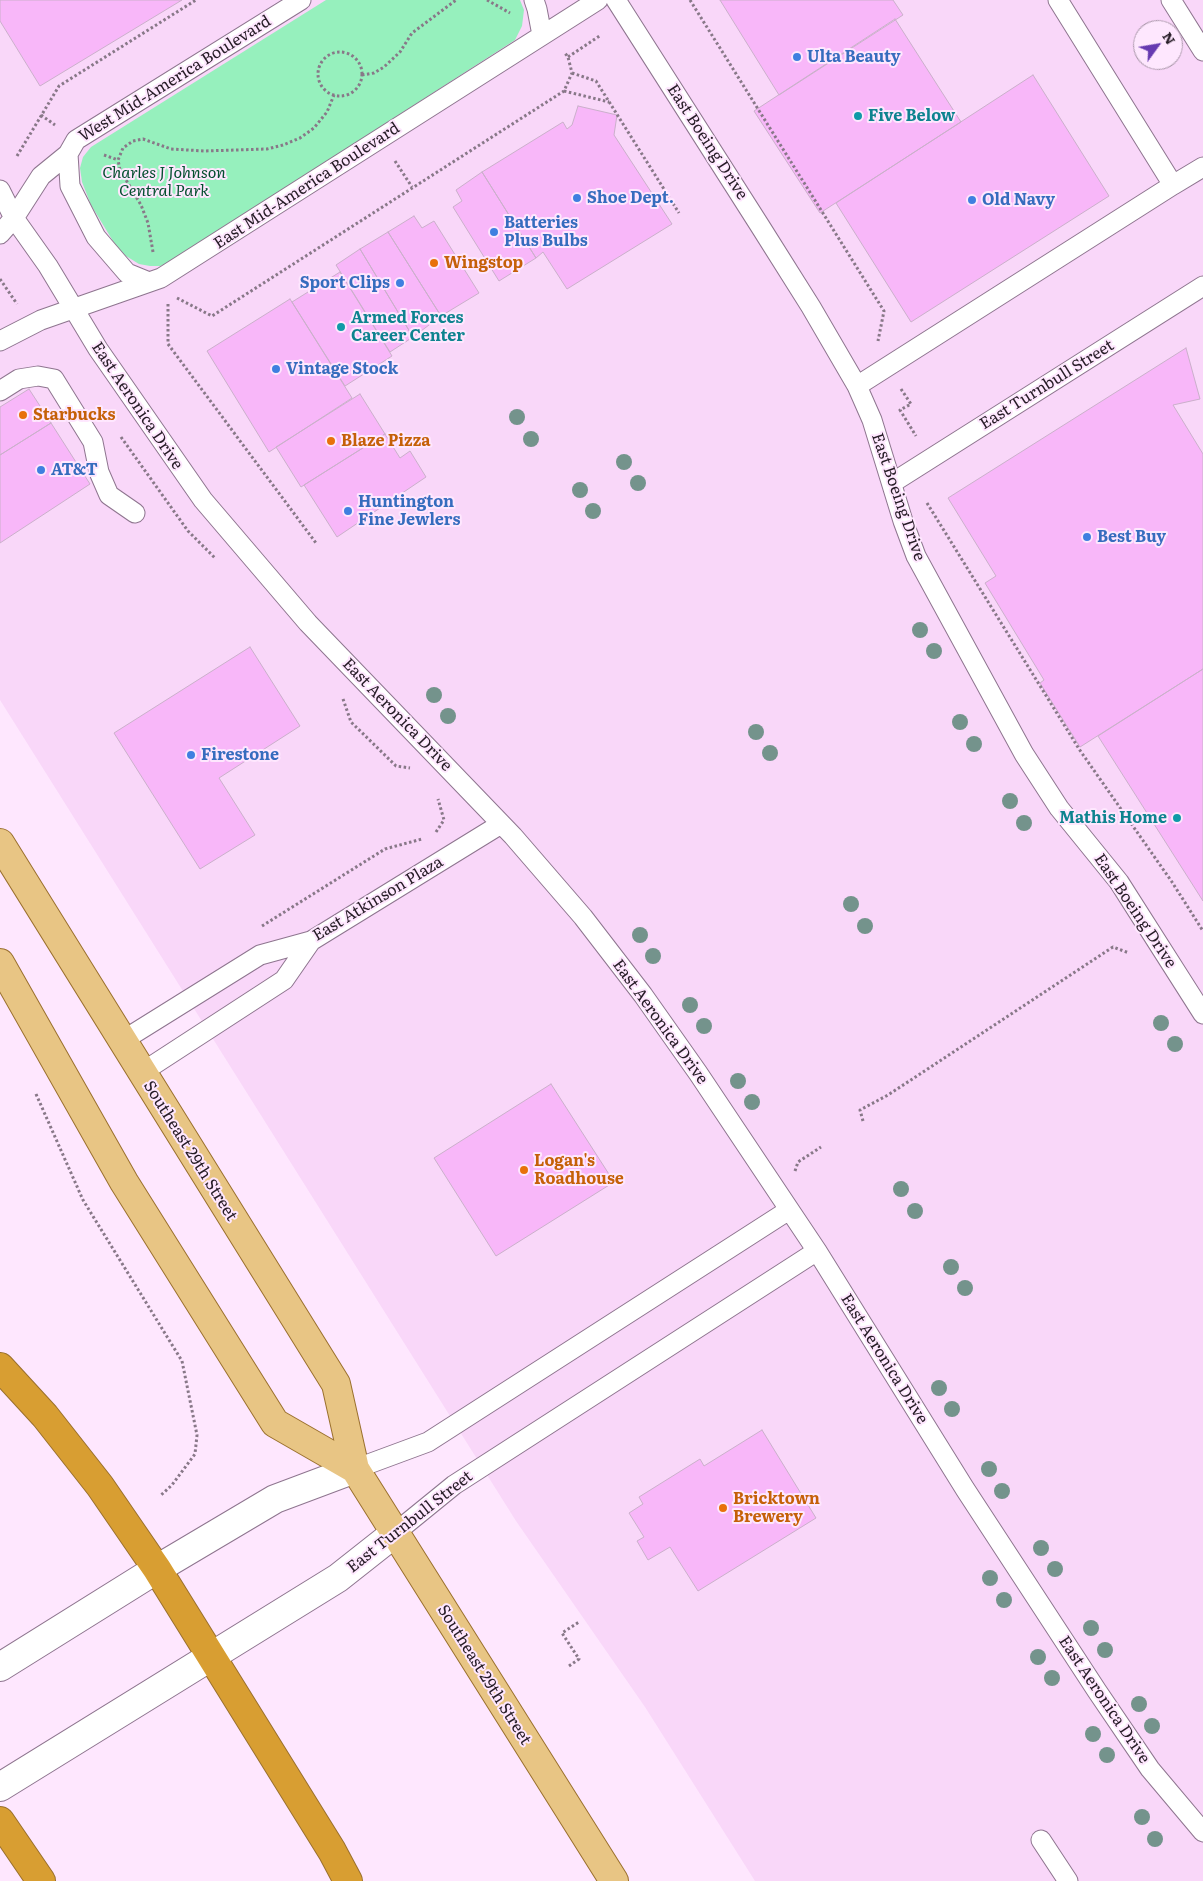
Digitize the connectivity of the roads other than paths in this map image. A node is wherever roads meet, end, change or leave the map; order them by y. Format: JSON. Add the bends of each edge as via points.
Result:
{"nodes":[{"id":1,"x":300,"y":0,"type":"edge"},
{"id":2,"x":534,"y":0,"type":"edge"},
{"id":3,"x":598,"y":0,"type":"edge"},
{"id":4,"x":616,"y":0,"type":"edge"},
{"id":5,"x":1058,"y":0,"type":"edge"},
{"id":6,"x":1171,"y":0,"type":"edge"},
{"id":7,"x":542,"y":35,"type":"junction"},
{"id":8,"x":1203,"y":51,"type":"edge"},
{"id":9,"x":68,"y":154,"type":"junction"},
{"id":10,"x":1203,"y":167,"type":"edge"},
{"id":11,"x":1174,"y":185,"type":"junction"},
{"id":12,"x":0,"y":190,"type":"edge"},
{"id":13,"x":14,"y":218,"type":"junction"},
{"id":14,"x":0,"y":234,"type":"edge"},
{"id":15,"x":149,"y":282,"type":"junction"},
{"id":16,"x":1203,"y":286,"type":"edge"},
{"id":17,"x":73,"y":309,"type":"junction"},
{"id":18,"x":0,"y":341,"type":"edge"},
{"id":19,"x":857,"y":386,"type":"junction"},
{"id":20,"x":0,"y":391,"type":"edge"},
{"id":21,"x":892,"y":483,"type":"junction"},
{"id":22,"x":135,"y":513,"type":"dead end"},
{"id":23,"x":501,"y":824,"type":"junction"},
{"id":24,"x":0,"y":843,"type":"edge"},
{"id":25,"x":311,"y":941,"type":"junction"},
{"id":26,"x":0,"y":963,"type":"edge"},
{"id":27,"x":1203,"y":1014,"type":"edge"},
{"id":28,"x":122,"y":1041,"type":"junction"},
{"id":29,"x":141,"y":1073,"type":"junction"},
{"id":30,"x":789,"y":1210,"type":"junction"},
{"id":31,"x":817,"y":1251,"type":"junction"},
{"id":32,"x":0,"y":1367,"type":"edge"},
{"id":33,"x":354,"y":1469,"type":"junction"},
{"id":34,"x":395,"y":1533,"type":"junction"},
{"id":35,"x":157,"y":1569,"type":"junction"},
{"id":36,"x":211,"y":1658,"type":"junction"},
{"id":37,"x":0,"y":1667,"type":"edge"},
{"id":38,"x":0,"y":1787,"type":"edge"},
{"id":39,"x":0,"y":1821,"type":"edge"},
{"id":40,"x":1203,"y":1832,"type":"edge"},
{"id":41,"x":1041,"y":1840,"type":"dead end"},
{"id":42,"x":41,"y":1881,"type":"edge"},
{"id":43,"x":348,"y":1881,"type":"edge"},
{"id":44,"x":614,"y":1881,"type":"edge"},
{"id":45,"x":1068,"y":1881,"type":"edge"}],
"edges":[{"from":1,"to":9,"type":"lane","name":"West Mid-America Boulevard","via":[[76,140]]},
{"from":2,"to":7,"type":"lane"},
{"from":3,"to":7,"type":"lane","name":"East Mid-America Boulevard"},
{"from":4,"to":19,"type":"lane","name":"East Boeing Drive","via":[[796,282]]},
{"from":5,"to":11,"type":"lane"},
{"from":6,"to":8,"type":"lane"},
{"from":7,"to":15,"type":"lane","name":"East Mid-America Boulevard","via":[[161,278]]},
{"from":9,"to":13,"type":"lane","name":"West Mid-America Boulevard","via":[[41,176]]},
{"from":9,"to":15,"type":"lane","via":[[70,186],[96,237],[127,273]]},
{"from":10,"to":11,"type":"lane"},
{"from":11,"to":19,"type":"lane"},
{"from":12,"to":13,"type":"lane","name":"East Aeronica Drive"},
{"from":13,"to":14,"type":"lane","name":"West Mid-America Boulevard"},
{"from":13,"to":17,"type":"lane","name":"East Aeronica Drive"},
{"from":15,"to":17,"type":"lane","name":"East Mid-America Boulevard"},
{"from":16,"to":21,"type":"lane","name":"East Turnbull Street"},
{"from":17,"to":18,"type":"lane","name":"East Mid-America Boulevard","via":[[41,320]]},
{"from":17,"to":23,"type":"lane","name":"East Aeronica Drive","via":[[203,500],[308,624]]},
{"from":19,"to":21,"type":"lane","name":"East Boeing Drive","via":[[872,420]]},
{"from":20,"to":22,"type":"lane","via":[[19,379],[38,376],[54,380],[93,442],[99,472],[109,495]]},
{"from":21,"to":27,"type":"lane","name":"East Boeing Drive","via":[[916,556],[1024,754],[1059,808],[1118,882]]},
{"from":23,"to":25,"type":"lane","name":"East Atkinson Plaza"},
{"from":23,"to":30,"type":"lane","name":"East Aeronica Drive","via":[[583,917],[643,994]]},
{"from":24,"to":28,"type":"main road","name":"Southeast 29th Street"},
{"from":25,"to":28,"type":"lane","name":"East Atkinson Plaza","via":[[260,955]]},
{"from":25,"to":29,"type":"lane","via":[[284,980]]},
{"from":26,"to":33,"type":"main road","name":"Southeast 29th Street","via":[[124,1182],[275,1423]]},
{"from":28,"to":29,"type":"main road","name":"Southeast 29th Street"},
{"from":29,"to":33,"type":"main road","name":"Southeast 29th Street","via":[[336,1384]]},
{"from":30,"to":31,"type":"lane","name":"East Aeronica Drive"},
{"from":30,"to":33,"type":"lane","via":[[428,1442]]},
{"from":31,"to":34,"type":"lane","name":"East Turnbull Street","via":[[454,1485]]},
{"from":31,"to":40,"type":"lane","name":"East Aeronica Drive","via":[[965,1489],[1097,1691],[1150,1769]]},
{"from":32,"to":35,"type":"highway","via":[[45,1416],[100,1486]]},
{"from":33,"to":34,"type":"main road","name":"Southeast 29th Street"},
{"from":33,"to":35,"type":"street","via":[[275,1498]]},
{"from":34,"to":36,"type":"street","name":"East Turnbull Street","via":[[338,1578]]},
{"from":34,"to":44,"type":"main road","name":"Southeast 29th Street"},
{"from":35,"to":36,"type":"highway"},
{"from":35,"to":37,"type":"street"},
{"from":36,"to":38,"type":"street","name":"East Turnbull Street"},
{"from":36,"to":43,"type":"highway"},
{"from":39,"to":42,"type":"highway"},
{"from":41,"to":45,"type":"lane"}]}
